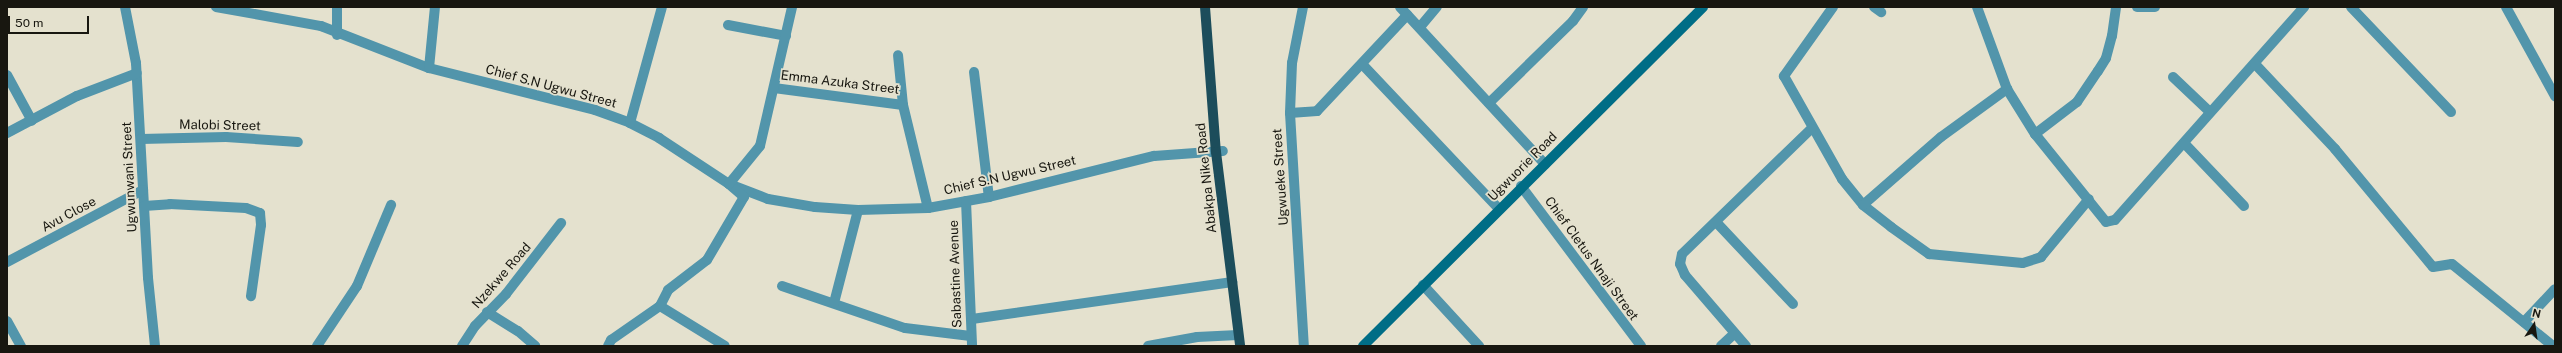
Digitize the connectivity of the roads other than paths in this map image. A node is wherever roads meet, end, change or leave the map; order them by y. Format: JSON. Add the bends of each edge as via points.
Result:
{"nodes":[{"id":1,"x":125,"y":7,"type":"edge"},
{"id":2,"x":216,"y":7,"type":"edge"},
{"id":3,"x":337,"y":7,"type":"edge"},
{"id":4,"x":435,"y":7,"type":"edge"},
{"id":5,"x":662,"y":7,"type":"edge"},
{"id":6,"x":792,"y":7,"type":"edge"},
{"id":7,"x":1205,"y":7,"type":"edge"},
{"id":8,"x":1212,"y":7,"type":"edge"},
{"id":9,"x":1303,"y":7,"type":"edge"},
{"id":10,"x":1400,"y":7,"type":"edge"},
{"id":11,"x":1437,"y":7,"type":"edge"},
{"id":12,"x":1583,"y":7,"type":"edge"},
{"id":13,"x":1703,"y":7,"type":"edge"},
{"id":14,"x":1833,"y":7,"type":"edge"},
{"id":15,"x":1977,"y":7,"type":"edge"},
{"id":16,"x":2116,"y":7,"type":"edge"},
{"id":17,"x":2137,"y":7,"type":"edge"},
{"id":18,"x":2155,"y":7,"type":"edge"},
{"id":19,"x":2304,"y":7,"type":"edge"},
{"id":20,"x":2351,"y":7,"type":"edge"},
{"id":21,"x":2506,"y":7,"type":"edge"},
{"id":22,"x":1407,"y":15,"type":"junction"},
{"id":23,"x":728,"y":25,"type":"dead end"},
{"id":24,"x":1420,"y":27,"type":"junction"},
{"id":25,"x":337,"y":35,"type":"junction"},
{"id":26,"x":786,"y":36,"type":"junction"},
{"id":27,"x":898,"y":55,"type":"dead end"},
{"id":28,"x":1362,"y":64,"type":"junction"},
{"id":29,"x":2255,"y":64,"type":"junction"},
{"id":30,"x":429,"y":68,"type":"junction"},
{"id":31,"x":974,"y":72,"type":"dead end"},
{"id":32,"x":137,"y":73,"type":"junction"},
{"id":33,"x":7,"y":75,"type":"edge"},
{"id":34,"x":2173,"y":77,"type":"dead end"},
{"id":35,"x":774,"y":88,"type":"junction"},
{"id":36,"x":2007,"y":89,"type":"junction"},
{"id":37,"x":2555,"y":96,"type":"edge"},
{"id":38,"x":1489,"y":103,"type":"junction"},
{"id":39,"x":903,"y":105,"type":"junction"},
{"id":40,"x":2210,"y":112,"type":"junction"},
{"id":41,"x":2451,"y":112,"type":"dead end"},
{"id":42,"x":1290,"y":113,"type":"junction"},
{"id":43,"x":32,"y":121,"type":"junction"},
{"id":44,"x":630,"y":123,"type":"junction"},
{"id":45,"x":1811,"y":129,"type":"junction"},
{"id":46,"x":7,"y":133,"type":"edge"},
{"id":47,"x":2035,"y":134,"type":"junction"},
{"id":48,"x":141,"y":139,"type":"junction"},
{"id":49,"x":298,"y":142,"type":"dead end"},
{"id":50,"x":2184,"y":143,"type":"junction"},
{"id":51,"x":1219,"y":152,"type":"junction"},
{"id":52,"x":1545,"y":164,"type":"junction"},
{"id":53,"x":729,"y":184,"type":"junction"},
{"id":54,"x":1521,"y":186,"type":"junction"},
{"id":55,"x":142,"y":190,"type":"junction"},
{"id":56,"x":989,"y":197,"type":"junction"},
{"id":57,"x":2089,"y":199,"type":"junction"},
{"id":58,"x":966,"y":201,"type":"junction"},
{"id":59,"x":391,"y":205,"type":"dead end"},
{"id":60,"x":1863,"y":205,"type":"junction"},
{"id":61,"x":144,"y":206,"type":"junction"},
{"id":62,"x":2244,"y":206,"type":"dead end"},
{"id":63,"x":928,"y":208,"type":"junction"},
{"id":64,"x":1499,"y":209,"type":"junction"},
{"id":65,"x":858,"y":210,"type":"junction"},
{"id":66,"x":561,"y":223,"type":"dead end"},
{"id":67,"x":1718,"y":223,"type":"junction"},
{"id":68,"x":7,"y":262,"type":"edge"},
{"id":69,"x":1232,"y":282,"type":"junction"},
{"id":70,"x":1423,"y":285,"type":"junction"},
{"id":71,"x":782,"y":286,"type":"dead end"},
{"id":72,"x":2555,"y":290,"type":"edge"},
{"id":73,"x":251,"y":296,"type":"dead end"},
{"id":74,"x":834,"y":303,"type":"junction"},
{"id":75,"x":1793,"y":304,"type":"dead end"},
{"id":76,"x":660,"y":306,"type":"junction"},
{"id":77,"x":487,"y":312,"type":"junction"},
{"id":78,"x":972,"y":320,"type":"junction"},
{"id":79,"x":7,"y":321,"type":"edge"},
{"id":80,"x":2524,"y":322,"type":"junction"},
{"id":81,"x":1734,"y":334,"type":"junction"},
{"id":82,"x":1238,"y":335,"type":"junction"},
{"id":83,"x":971,"y":341,"type":"edge"},
{"id":84,"x":21,"y":346,"type":"edge"},
{"id":85,"x":155,"y":346,"type":"edge"},
{"id":86,"x":317,"y":346,"type":"edge"},
{"id":87,"x":462,"y":346,"type":"edge"},
{"id":88,"x":535,"y":346,"type":"edge"},
{"id":89,"x":608,"y":346,"type":"edge"},
{"id":90,"x":725,"y":346,"type":"edge"},
{"id":91,"x":1148,"y":346,"type":"edge"},
{"id":92,"x":1240,"y":346,"type":"edge"},
{"id":93,"x":1245,"y":346,"type":"edge"},
{"id":94,"x":1304,"y":346,"type":"edge"},
{"id":95,"x":1363,"y":346,"type":"edge"},
{"id":96,"x":1479,"y":346,"type":"edge"},
{"id":97,"x":1641,"y":346,"type":"edge"},
{"id":98,"x":1721,"y":346,"type":"edge"},
{"id":99,"x":1746,"y":346,"type":"edge"},
{"id":100,"x":2553,"y":346,"type":"edge"}],
"edges":[{"from":1,"to":32,"type":"street","name":"Ugwunwani Street"},
{"from":2,"to":25,"type":"street","name":"Chief S.N Ugwu Street","via":[[300,20],[321,26]]},
{"from":3,"to":25,"type":"street"},
{"from":4,"to":30,"type":"street"},
{"from":5,"to":44,"type":"street"},
{"from":6,"to":26,"type":"street"},
{"from":7,"to":51,"type":"main road","name":"Abakpa Nike Road"},
{"from":8,"to":51,"type":"main road","name":"Abakpa Nike Road"},
{"from":9,"to":42,"type":"street","name":"Ugwueke Street","via":[[1292,63]]},
{"from":10,"to":22,"type":"street"},
{"from":11,"to":24,"type":"street"},
{"from":12,"to":38,"type":"street","via":[[1573,21]]},
{"from":13,"to":52,"type":"street","name":"Ugwuorie Road"},
{"from":14,"to":45,"type":"street","via":[[1784,72]]},
{"from":15,"to":36,"type":"street"},
{"from":16,"to":47,"type":"street","via":[[2106,58],[2098,72],[2077,102]]},
{"from":17,"to":18,"type":"street"},
{"from":19,"to":29,"type":"street"},
{"from":20,"to":41,"type":"street"},
{"from":21,"to":37,"type":"street"},
{"from":22,"to":24,"type":"street"},
{"from":22,"to":28,"type":"street"},
{"from":23,"to":26,"type":"street"},
{"from":24,"to":38,"type":"street"},
{"from":25,"to":30,"type":"street","name":"Chief S.N Ugwu Street","via":[[362,40]]},
{"from":26,"to":35,"type":"street"},
{"from":27,"to":39,"type":"street","name":"Emma Azuka Street"},
{"from":28,"to":42,"type":"street","via":[[1317,111]]},
{"from":28,"to":64,"type":"street"},
{"from":29,"to":40,"type":"street"},
{"from":29,"to":80,"type":"street","via":[[2335,149],[2433,267],[2452,264]]},
{"from":30,"to":44,"type":"street","name":"Chief S.N Ugwu Street","via":[[595,110]]},
{"from":31,"to":56,"type":"street"},
{"from":32,"to":43,"type":"street","via":[[77,96]]},
{"from":32,"to":48,"type":"street","name":"Ugwunwani Street"},
{"from":33,"to":43,"type":"street"},
{"from":34,"to":40,"type":"street"},
{"from":35,"to":39,"type":"street","name":"Emma Azuka Street"},
{"from":35,"to":53,"type":"street","via":[[760,146]]},
{"from":36,"to":47,"type":"street"},
{"from":36,"to":60,"type":"street","via":[[1941,137]]},
{"from":38,"to":52,"type":"street"},
{"from":39,"to":63,"type":"street"},
{"from":40,"to":50,"type":"street"},
{"from":42,"to":94,"type":"street","name":"Ugwueke Street"},
{"from":43,"to":46,"type":"street"},
{"from":44,"to":53,"type":"street","name":"Chief S.N Ugwu Street"},
{"from":45,"to":60,"type":"street","via":[[1842,179]]},
{"from":45,"to":67,"type":"street"},
{"from":47,"to":57,"type":"street"},
{"from":48,"to":49,"type":"street","name":"Malobi Street","via":[[226,137]]},
{"from":48,"to":55,"type":"street","name":"Ugwunwani Street"},
{"from":50,"to":57,"type":"street","via":[[2115,220],[2106,222],[2099,217]]},
{"from":50,"to":62,"type":"street"},
{"from":51,"to":56,"type":"street","name":"Chief S.N Ugwu Street","via":[[1154,156]]},
{"from":51,"to":69,"type":"main road","name":"Abakpa Nike Road"},
{"from":51,"to":93,"type":"main road","name":"Abakpa Nike Road"},
{"from":52,"to":54,"type":"street","name":"Ugwuorie Road"},
{"from":53,"to":65,"type":"street","name":"Chief S.N Ugwu Street","via":[[768,199],[815,207]]},
{"from":53,"to":76,"type":"street","via":[[744,197],[707,260],[668,290]]},
{"from":54,"to":64,"type":"street","name":"Ugwuorie Road"},
{"from":54,"to":97,"type":"street","name":"Chief Cletus Nnaji Street"},
{"from":55,"to":61,"type":"street","name":"Ugwunwani Street"},
{"from":55,"to":68,"type":"street","name":"Avu Close"},
{"from":56,"to":58,"type":"street","name":"Chief S.N Ugwu Street"},
{"from":57,"to":60,"type":"street","via":[[2041,256],[2023,263],[1929,254]]},
{"from":58,"to":63,"type":"street","name":"Chief S.N Ugwu Street"},
{"from":58,"to":78,"type":"street","name":"Sabastine Avenue"},
{"from":59,"to":86,"type":"street","via":[[357,286]]},
{"from":61,"to":73,"type":"street","via":[[170,204],[246,208],[260,213],[261,225]]},
{"from":61,"to":85,"type":"street","name":"Ugwunwani Street"},
{"from":63,"to":65,"type":"street","name":"Chief S.N Ugwu Street"},
{"from":64,"to":70,"type":"street","name":"Ugwuorie Road"},
{"from":65,"to":74,"type":"street"},
{"from":66,"to":77,"type":"street","name":"Nzekwe Road","via":[[506,294]]},
{"from":67,"to":75,"type":"street"},
{"from":67,"to":81,"type":"street","via":[[1682,254],[1680,264],[1685,275]]},
{"from":69,"to":78,"type":"street"},
{"from":69,"to":82,"type":"main road","name":"Abakpa Nike Road"},
{"from":70,"to":95,"type":"street","name":"Ugwuorie Road"},
{"from":70,"to":96,"type":"street"},
{"from":71,"to":74,"type":"street"},
{"from":72,"to":80,"type":"street"},
{"from":74,"to":83,"type":"street","via":[[874,320]]},
{"from":76,"to":89,"type":"street","via":[[612,340]]},
{"from":76,"to":90,"type":"street"},
{"from":77,"to":87,"type":"street","name":"Nzekwe Road"},
{"from":77,"to":88,"type":"street"},
{"from":78,"to":83,"type":"street","name":"Sabastine Avenue"},
{"from":79,"to":84,"type":"street"},
{"from":80,"to":100,"type":"street"},
{"from":81,"to":98,"type":"street"},
{"from":81,"to":99,"type":"street"},
{"from":82,"to":91,"type":"street","via":[[1197,337]]},
{"from":82,"to":92,"type":"main road","name":"Abakpa Nike Road"}]}
